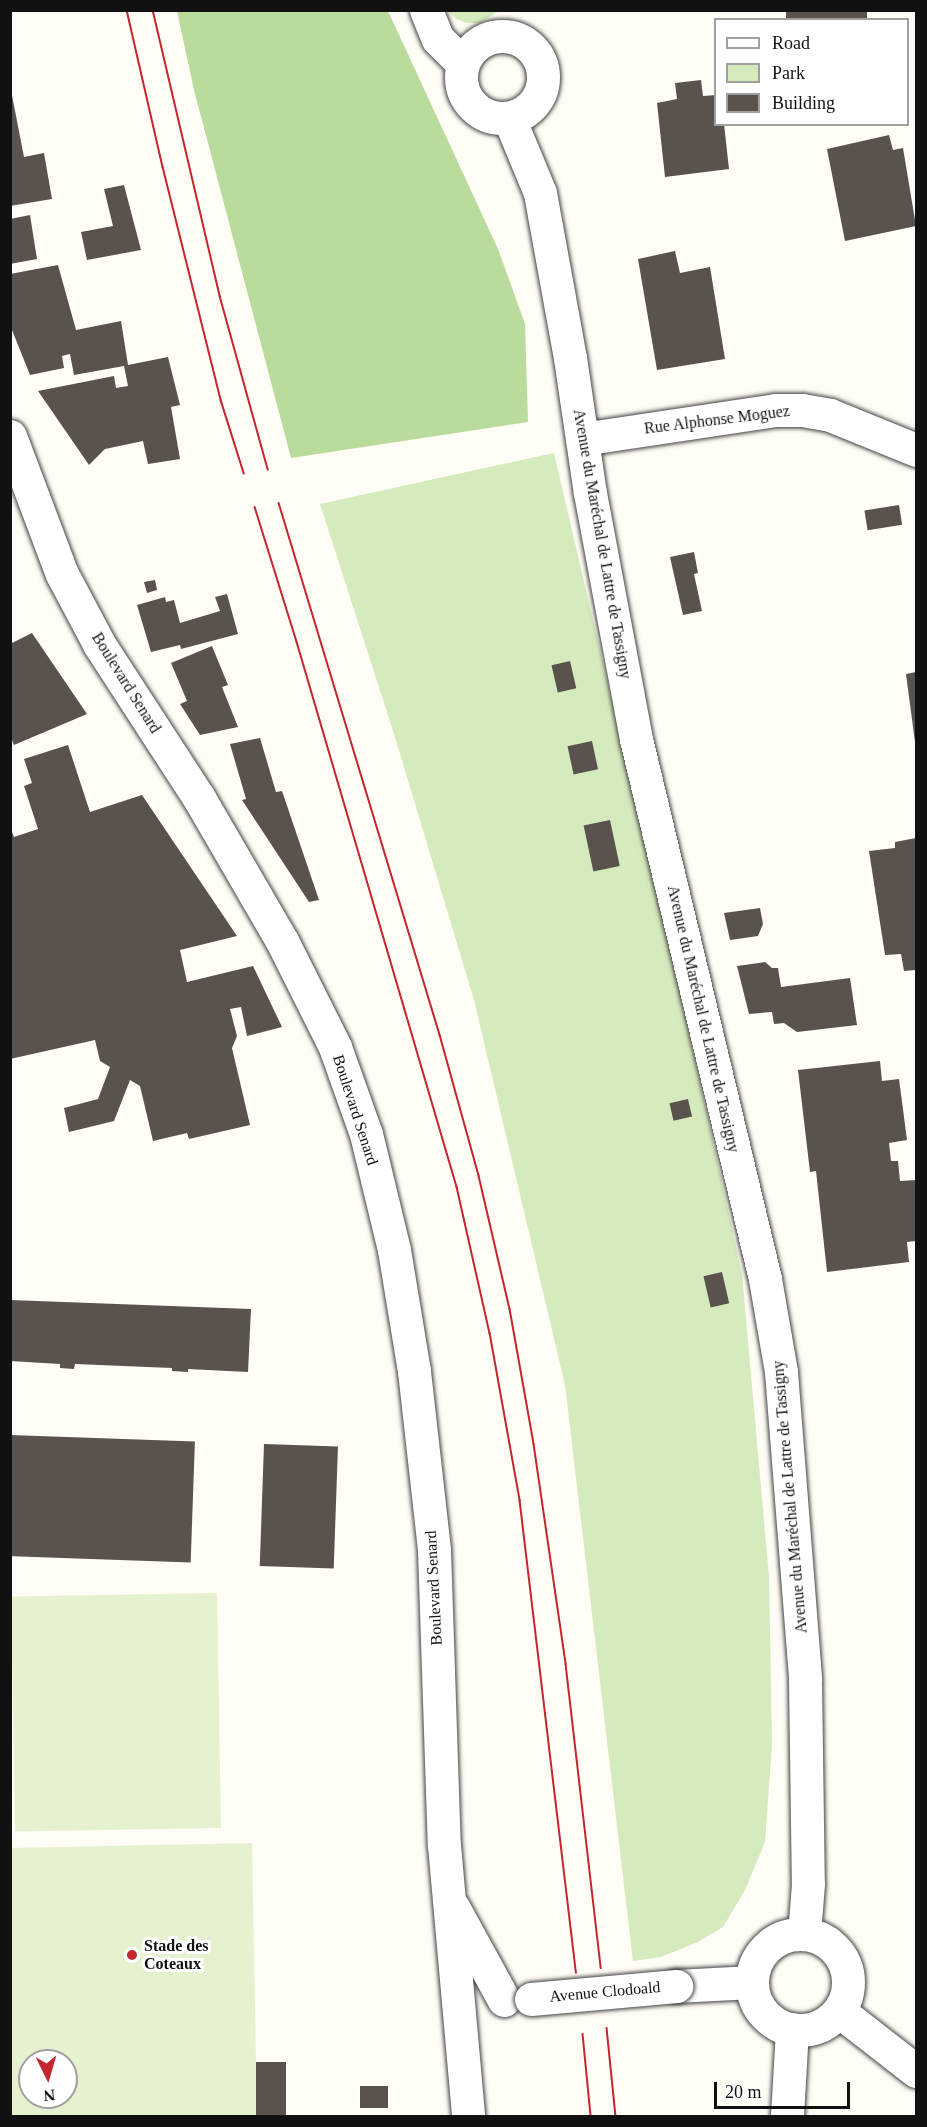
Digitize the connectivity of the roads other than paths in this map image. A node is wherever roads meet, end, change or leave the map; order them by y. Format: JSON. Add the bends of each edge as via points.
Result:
{"nodes":[{"id":1,"x":426,"y":10,"type":"edge"},
{"id":2,"x":512,"y":23,"type":"edge"},
{"id":3,"x":462,"y":63,"type":"junction"},
{"id":4,"x":509,"y":118,"type":"junction"},
{"id":5,"x":10,"y":436,"type":"edge"},
{"id":6,"x":582,"y":439,"type":"junction"},
{"id":7,"x":916,"y":450,"type":"edge"},
{"id":8,"x":448,"y":1897,"type":"junction"},
{"id":9,"x":804,"y":1934,"type":"junction"},
{"id":10,"x":752,"y":1982,"type":"junction"},
{"id":11,"x":517,"y":2000,"type":"junction"},
{"id":12,"x":458,"y":2003,"type":"junction"},
{"id":13,"x":839,"y":2011,"type":"junction"},
{"id":14,"x":792,"y":2029,"type":"junction"},
{"id":15,"x":916,"y":2071,"type":"edge"},
{"id":16,"x":468,"y":2116,"type":"edge"},
{"id":17,"x":788,"y":2116,"type":"edge"}],
"edges":[{"from":1,"to":3,"type":"street","via":[[438,39]]},
{"from":2,"to":3,"type":"street","via":[[481,41]]},
{"from":2,"to":4,"type":"street","via":[[539,58],[543,84],[531,106]]},
{"from":3,"to":4,"type":"street","via":[[462,91],[470,104],[494,118]]},
{"from":4,"to":6,"type":"street","name":"Avenue du Maréchal de Lattre de Tassigny","via":[[540,193]]},
{"from":5,"to":8,"type":"street","name":"Boulevard Senard","via":[[62,574],[99,644],[199,798],[282,941],[335,1047],[366,1134],[394,1250],[414,1371],[434,1550]]},
{"from":6,"to":7,"type":"street","name":"Rue Alphonse Moguez","via":[[776,410],[802,410],[830,415]]},
{"from":6,"to":9,"type":"street","name":"Avenue du Maréchal de Lattre de Tassigny","via":[[636,739],[765,1279],[781,1372],[805,1680],[808,1884]]},
{"from":8,"to":11,"type":"street","name":"Boulevard Senard"},
{"from":8,"to":12,"type":"street","name":"Boulevard Senard"},
{"from":9,"to":10,"type":"street","via":[[778,1938],[767,1946],[758,1957]]},
{"from":9,"to":13,"type":"street","via":[[819,1937],[841,1956],[848,1985]]},
{"from":10,"to":11,"type":"street","name":"Avenue Clodoald","bridge":true},
{"from":10,"to":14,"type":"street","via":[[763,2013],[776,2024]]},
{"from":11,"to":12,"type":"street","name":"Avenue Clodoald"},
{"from":12,"to":16,"type":"street","name":"Boulevard Senard"},
{"from":13,"to":14,"type":"street","via":[[818,2027]]},
{"from":13,"to":15,"type":"street"},
{"from":14,"to":17,"type":"street"}]}
